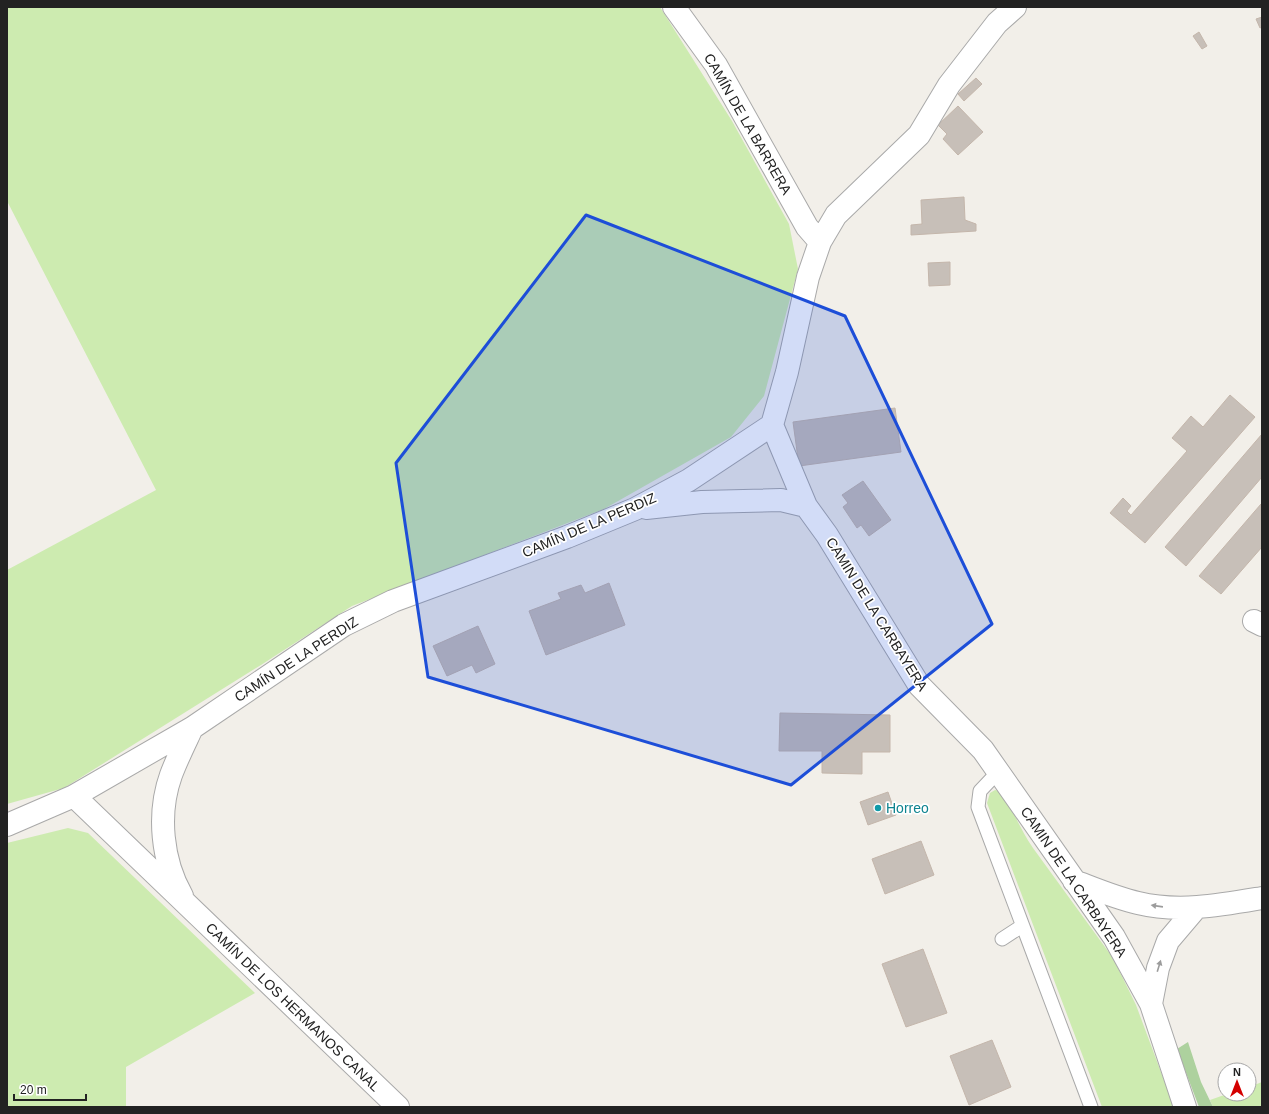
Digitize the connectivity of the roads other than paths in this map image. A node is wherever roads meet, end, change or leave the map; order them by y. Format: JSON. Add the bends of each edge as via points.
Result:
{"nodes":[{"id":1,"x":674,"y":7,"type":"edge"},
{"id":2,"x":1015,"y":7,"type":"edge"},
{"id":3,"x":820,"y":242,"type":"junction"},
{"id":4,"x":772,"y":425,"type":"junction"},
{"id":5,"x":806,"y":506,"type":"junction"},
{"id":6,"x":635,"y":509,"type":"junction"},
{"id":7,"x":192,"y":728,"type":"junction"},
{"id":8,"x":998,"y":772,"type":"junction"},
{"id":9,"x":74,"y":796,"type":"junction"},
{"id":10,"x":7,"y":825,"type":"edge"},
{"id":11,"x":1074,"y":881,"type":"junction"},
{"id":12,"x":1262,"y":898,"type":"edge"},
{"id":13,"x":187,"y":906,"type":"junction"},
{"id":14,"x":1196,"y":908,"type":"junction"},
{"id":15,"x":1022,"y":926,"type":"junction"},
{"id":16,"x":1002,"y":938,"type":"dead end"},
{"id":17,"x":1151,"y":1004,"type":"junction"},
{"id":18,"x":398,"y":1107,"type":"edge"},
{"id":19,"x":1091,"y":1107,"type":"edge"},
{"id":20,"x":1185,"y":1107,"type":"edge"}],
"edges":[{"from":1,"to":3,"type":"street","name":"CAMÍN DE LA BARRERA","via":[[716,65],[807,227]]},
{"from":2,"to":3,"type":"street","via":[[997,23],[949,85],[919,135],[836,215]]},
{"from":3,"to":4,"type":"street","via":[[808,277],[787,372]]},
{"from":4,"to":5,"type":"street","name":"CAMIN DE LA CARBAYERA"},
{"from":4,"to":6,"type":"street","name":"CAMÍN DE LA PERDIZ","via":[[689,480]]},
{"from":5,"to":6,"type":"street","via":[[781,500],[702,502]]},
{"from":5,"to":8,"type":"street","name":"CAMIN DE LA CARBAYERA","via":[[828,534],[919,686],[983,750]]},
{"from":6,"to":7,"type":"street","name":"CAMÍN DE LA PERDIZ","via":[[393,601],[344,625]]},
{"from":7,"to":9,"type":"street","name":"CAMÍN DE LA PERDIZ"},
{"from":7,"to":13,"type":"street","name":"CAMÍN DE LOS HERMANOS CANAL","via":[[171,776],[163,816],[168,859],[175,883]]},
{"from":8,"to":11,"type":"street","name":"CAMIN DE LA CARBAYERA"},
{"from":8,"to":15,"type":"lane","via":[[980,791],[978,807]]},
{"from":9,"to":10,"type":"street","name":"CAMÍN DE LA PERDIZ"},
{"from":9,"to":13,"type":"street","name":"CAMÍN DE LOS HERMANOS CANAL"},
{"from":14,"to":11,"type":"street","one_way":true,"via":[[1172,908],[1138,903]]},
{"from":11,"to":17,"type":"street","name":"CAMIN DE LA CARBAYERA","via":[[1114,936]]},
{"from":12,"to":14,"type":"street"},
{"from":13,"to":18,"type":"street","name":"CAMÍN DE LOS HERMANOS CANAL"},
{"from":17,"to":14,"type":"street","one_way":true,"via":[[1158,968],[1168,941]]},
{"from":15,"to":16,"type":"lane"},
{"from":15,"to":19,"type":"lane"},
{"from":17,"to":20,"type":"street","name":"CAMIN DE LA CARBAYERA"}]}
